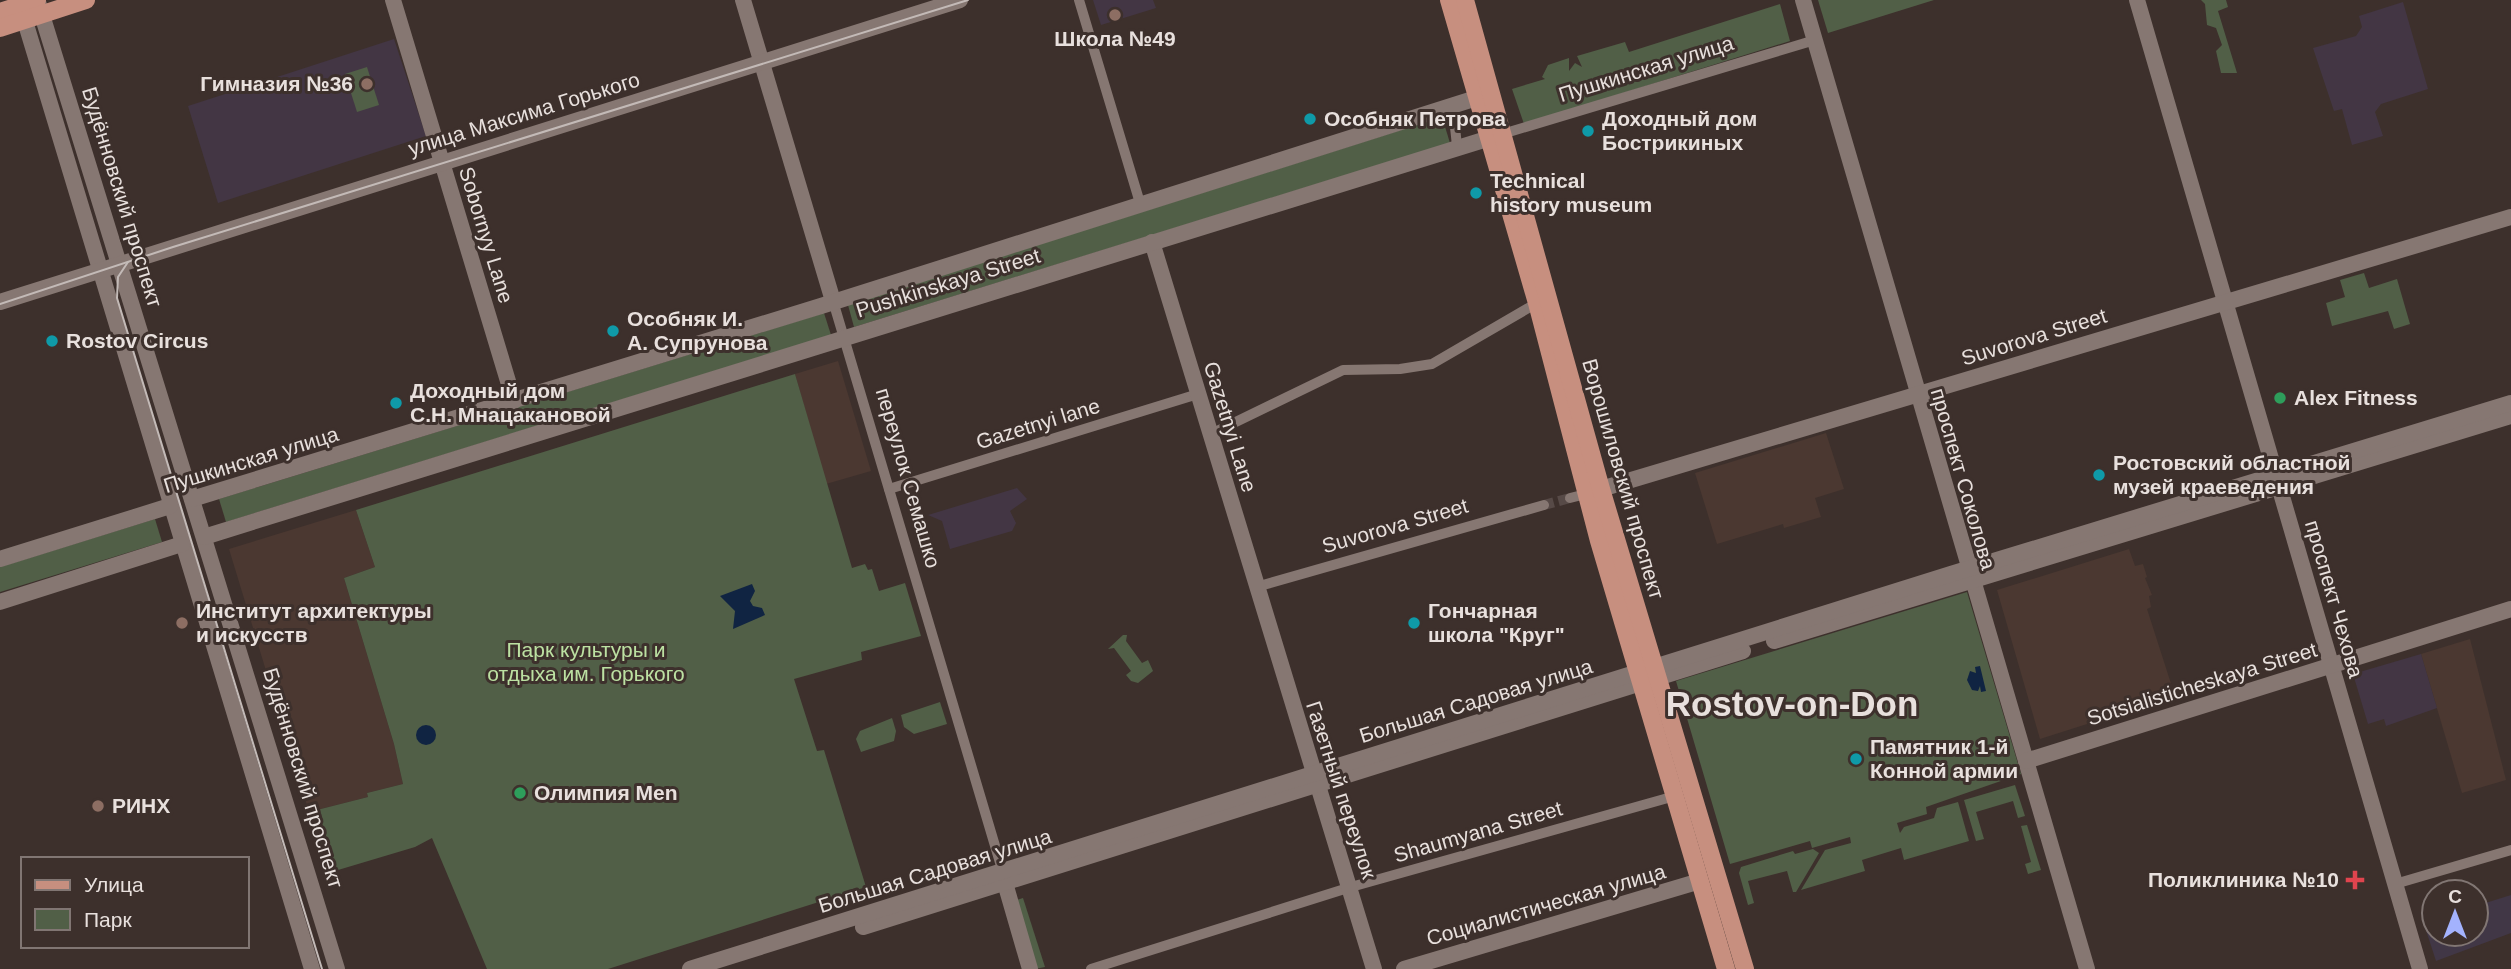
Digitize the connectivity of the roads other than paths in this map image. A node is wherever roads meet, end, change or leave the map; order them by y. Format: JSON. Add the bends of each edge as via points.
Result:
{"nodes":[{"id":1,"x":86,"y":0,"type":"edge"},
{"id":2,"x":393,"y":0,"type":"edge"},
{"id":3,"x":743,"y":0,"type":"edge"},
{"id":4,"x":960,"y":0,"type":"edge"},
{"id":5,"x":1079,"y":0,"type":"edge"},
{"id":6,"x":1449,"y":0,"type":"edge"},
{"id":7,"x":1465,"y":0,"type":"edge"},
{"id":8,"x":1803,"y":0,"type":"edge"},
{"id":9,"x":2137,"y":0,"type":"edge"},
{"id":10,"x":30,"y":7,"type":"edge"},
{"id":11,"x":0,"y":12,"type":"edge"},
{"id":12,"x":0,"y":28,"type":"edge"},
{"id":13,"x":1815,"y":40,"type":"junction"},
{"id":14,"x":762,"y":62,"type":"junction"},
{"id":15,"x":1485,"y":95,"type":"junction"},
{"id":16,"x":1443,"y":107,"type":"junction"},
{"id":17,"x":1497,"y":136,"type":"junction"},
{"id":18,"x":1457,"y":146,"type":"junction"},
{"id":19,"x":442,"y":161,"type":"junction"},
{"id":20,"x":1140,"y":203,"type":"junction"},
{"id":21,"x":2511,"y":217,"type":"edge"},
{"id":22,"x":1152,"y":242,"type":"junction"},
{"id":23,"x":119,"y":264,"type":"junction"},
{"id":24,"x":101,"y":270,"type":"junction"},
{"id":25,"x":834,"y":301,"type":"junction"},
{"id":26,"x":0,"y":302,"type":"edge"},
{"id":27,"x":1537,"y":303,"type":"junction"},
{"id":28,"x":2226,"y":303,"type":"junction"},
{"id":29,"x":844,"y":338,"type":"junction"},
{"id":30,"x":1198,"y":394,"type":"junction"},
{"id":31,"x":1917,"y":395,"type":"junction"},
{"id":32,"x":514,"y":401,"type":"junction"},
{"id":33,"x":2511,"y":403,"type":"edge"},
{"id":34,"x":2511,"y":416,"type":"edge"},
{"id":35,"x":1211,"y":434,"type":"junction"},
{"id":36,"x":2277,"y":480,"type":"junction"},
{"id":37,"x":889,"y":489,"type":"junction"},
{"id":38,"x":1585,"y":494,"type":"junction"},
{"id":39,"x":192,"y":499,"type":"junction"},
{"id":40,"x":1544,"y":505,"type":"tunnel mouth"},
{"id":41,"x":170,"y":506,"type":"junction"},
{"id":42,"x":204,"y":537,"type":"junction"},
{"id":43,"x":182,"y":544,"type":"junction"},
{"id":44,"x":0,"y":559,"type":"edge"},
{"id":45,"x":1969,"y":574,"type":"junction"},
{"id":46,"x":1256,"y":587,"type":"junction"},
{"id":47,"x":0,"y":602,"type":"edge"},
{"id":48,"x":2511,"y":609,"type":"edge"},
{"id":49,"x":2332,"y":667,"type":"junction"},
{"id":50,"x":1648,"y":675,"type":"junction"},
{"id":51,"x":2026,"y":761,"type":"junction"},
{"id":52,"x":1314,"y":780,"type":"junction"},
{"id":53,"x":1675,"y":796,"type":"junction"},
{"id":54,"x":2511,"y":849,"type":"edge"},
{"id":55,"x":1004,"y":877,"type":"junction"},
{"id":56,"x":1700,"y":881,"type":"junction"},
{"id":57,"x":2395,"y":884,"type":"junction"},
{"id":58,"x":1351,"y":887,"type":"junction"},
{"id":59,"x":1732,"y":967,"type":"edge"},
{"id":60,"x":312,"y":969,"type":"edge"},
{"id":61,"x":337,"y":969,"type":"edge"},
{"id":62,"x":690,"y":969,"type":"edge"},
{"id":63,"x":727,"y":969,"type":"edge"},
{"id":64,"x":1030,"y":969,"type":"edge"},
{"id":65,"x":1091,"y":969,"type":"edge"},
{"id":66,"x":1374,"y":969,"type":"edge"},
{"id":67,"x":1404,"y":969,"type":"edge"},
{"id":68,"x":2087,"y":969,"type":"edge"},
{"id":69,"x":2420,"y":969,"type":"edge"}],
"edges":[{"from":1,"to":10,"type":"main road"},
{"from":2,"to":19,"type":"street","name":"Sobornyy Lane"},
{"from":3,"to":14,"type":"street","name":"переулок Семашко"},
{"from":4,"to":14,"type":"street","name":"улица Максима Горького"},
{"from":5,"to":20,"type":"street"},
{"from":6,"to":15,"type":"main road","name":"Ворошиловский проспект"},
{"from":7,"to":15,"type":"main road","name":"Ворошиловский проспект"},
{"from":8,"to":13,"type":"street","name":"проспект Соколова"},
{"from":9,"to":28,"type":"street","name":"проспект Чехова"},
{"from":10,"to":11,"type":"main road"},
{"from":10,"to":12,"type":"main road"},
{"from":10,"to":23,"type":"street","name":"Будённовский проспект"},
{"from":10,"to":24,"type":"street","name":"Будённовский проспект"},
{"from":13,"to":17,"type":"street","name":"Пушкинская улица"},
{"from":13,"to":31,"type":"street","name":"проспект Соколова"},
{"from":14,"to":19,"type":"street","name":"улица Максима Горького"},
{"from":14,"to":25,"type":"street","name":"переулок Семашко"},
{"from":15,"to":16,"type":"street","name":"Pushkinskaya Street"},
{"from":15,"to":17,"type":"main road","name":"Ворошиловский проспект"},
{"from":16,"to":18,"type":"street","via":[[1455,127]]},
{"from":16,"to":20,"type":"street","name":"Pushkinskaya Street"},
{"from":17,"to":18,"type":"street","name":"Pushkinskaya Street"},
{"from":17,"to":27,"type":"main road","name":"Ворошиловский проспект"},
{"from":17,"to":38,"type":"main road","name":"Ворошиловский проспект"},
{"from":18,"to":22,"type":"street","name":"Pushkinskaya Street"},
{"from":19,"to":23,"type":"street","name":"улица Максима Горького"},
{"from":19,"to":32,"type":"street","name":"Sobornyy Lane"},
{"from":20,"to":25,"type":"street","name":"Pushkinskaya Street"},
{"from":21,"to":28,"type":"street","name":"Suvorova Street"},
{"from":22,"to":29,"type":"street","name":"Pushkinskaya Street"},
{"from":22,"to":30,"type":"street","name":"Gazetnyi Lane"},
{"from":23,"to":24,"type":"street","name":"улица Максима Горького"},
{"from":23,"to":39,"type":"street","name":"Будённовский проспект"},
{"from":24,"to":26,"type":"street","name":"улица Максима Горького"},
{"from":24,"to":41,"type":"street","name":"Будённовский проспект"},
{"from":25,"to":29,"type":"street","name":"переулок Семашко"},
{"from":25,"to":32,"type":"street","name":"Pushkinskaya Street"},
{"from":27,"to":35,"type":"street","via":[[1432,364],[1343,370]]},
{"from":27,"to":38,"type":"main road","name":"Ворошиловский проспект"},
{"from":28,"to":31,"type":"street","name":"Suvorova Street"},
{"from":28,"to":36,"type":"street","name":"проспект Чехова"},
{"from":29,"to":37,"type":"street","name":"переулок Семашко"},
{"from":29,"to":42,"type":"street"},
{"from":30,"to":35,"type":"street","name":"Gazetnyi Lane"},
{"from":30,"to":37,"type":"street","name":"Gazetnyi lane"},
{"from":31,"to":38,"type":"street","name":"Suvorova Street"},
{"from":31,"to":45,"type":"street","name":"проспект Соколова"},
{"from":32,"to":39,"type":"street","name":"Пушкинская улица"},
{"from":33,"to":36,"type":"street"},
{"from":34,"to":36,"type":"street"},
{"from":35,"to":46,"type":"street","name":"Gazetnyi Lane"},
{"from":36,"to":45,"type":"street","name":"Большая Садовая улица"},
{"from":36,"to":49,"type":"street","name":"проспект Чехова"},
{"from":37,"to":55,"type":"street","name":"переулок Семашко"},
{"from":38,"to":50,"type":"main road","name":"Ворошиловский проспект"},
{"from":39,"to":41,"type":"street","name":"Пушкинская улица"},
{"from":39,"to":42,"type":"street","name":"Будённовский проспект"},
{"from":40,"to":46,"type":"street","name":"Suvorova Street"},
{"from":41,"to":43,"type":"street","name":"Будённовский проспект"},
{"from":41,"to":44,"type":"street","name":"Пушкинская улица"},
{"from":42,"to":43,"type":"street"},
{"from":42,"to":61,"type":"street","name":"Будённовский проспект"},
{"from":43,"to":47,"type":"street"},
{"from":43,"to":60,"type":"street","name":"Будённовский проспект"},
{"from":45,"to":50,"type":"street","name":"Большая Садовая улица"},
{"from":45,"to":51,"type":"street","name":"проспект Соколова"},
{"from":46,"to":52,"type":"street","name":"Газетный переулок"},
{"from":48,"to":49,"type":"street","name":"Sotsialisticheskaya Street"},
{"from":49,"to":51,"type":"street","name":"Sotsialisticheskaya Street"},
{"from":49,"to":57,"type":"street","name":"проспект Чехова"},
{"from":50,"to":52,"type":"street","name":"Большая Садовая улица"},
{"from":50,"to":53,"type":"main road","name":"Ворошиловский проспект"},
{"from":50,"to":59,"type":"main road","name":"Ворошиловский проспект"},
{"from":51,"to":68,"type":"street","name":"проспект Соколова"},
{"from":52,"to":55,"type":"street","name":"Большая Садовая улица"},
{"from":52,"to":58,"type":"street","name":"Газетный переулок"},
{"from":53,"to":56,"type":"main road","name":"Ворошиловский проспект"},
{"from":53,"to":58,"type":"street","name":"Shaumyana Street"},
{"from":54,"to":57,"type":"street"},
{"from":55,"to":62,"type":"street","name":"Большая Садовая улица"},
{"from":55,"to":63,"type":"street","name":"Большая Садовая улица"},
{"from":55,"to":64,"type":"street","name":"переулок Семашко"},
{"from":56,"to":59,"type":"main road","name":"Ворошиловский проспект"},
{"from":56,"to":67,"type":"street","name":"Социалистическая улица"},
{"from":57,"to":69,"type":"street","name":"проспект Чехова"},
{"from":58,"to":65,"type":"street","name":"Shaumyana Street"},
{"from":58,"to":66,"type":"street","name":"Газетный переулок"}]}
